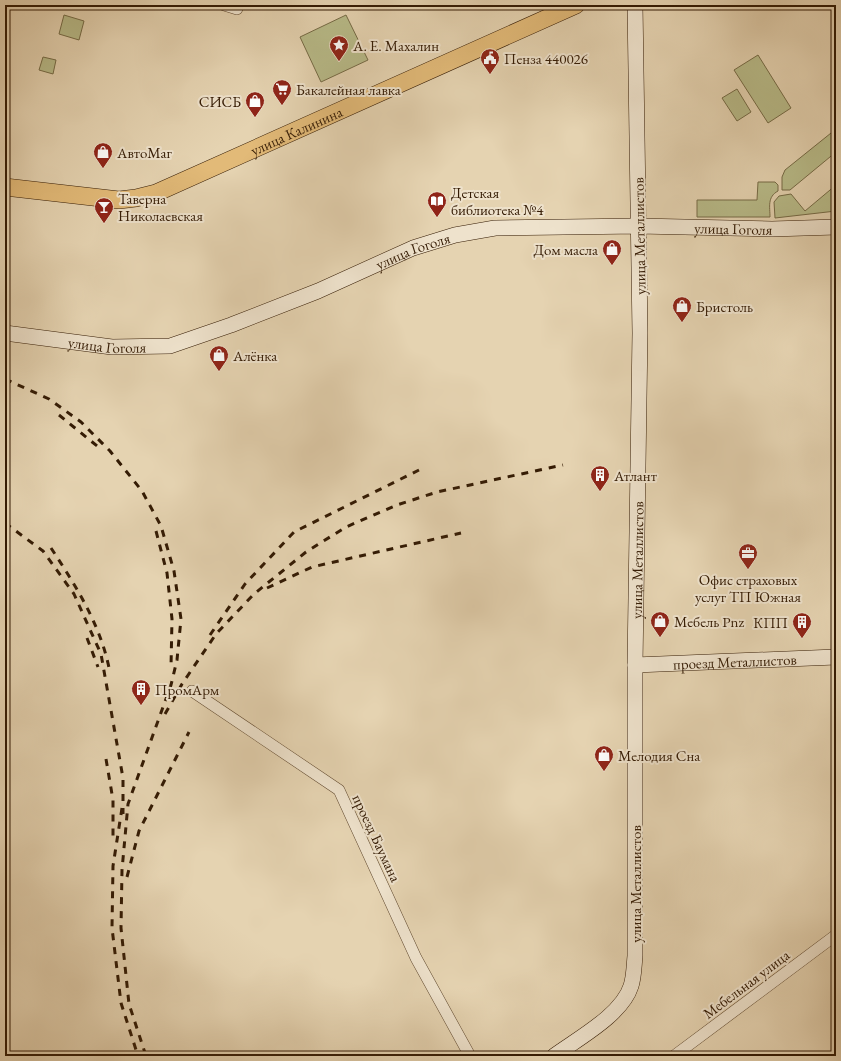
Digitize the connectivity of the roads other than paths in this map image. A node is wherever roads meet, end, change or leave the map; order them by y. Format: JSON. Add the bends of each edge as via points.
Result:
{"nodes":[{"id":1,"x":224,"y":5,"type":"edge"},
{"id":2,"x":576,"y":5,"type":"edge"},
{"id":3,"x":635,"y":5,"type":"edge"},
{"id":4,"x":237,"y":9,"type":"dead end"},
{"id":5,"x":5,"y":187,"type":"edge"},
{"id":6,"x":639,"y":226,"type":"junction"},
{"id":7,"x":836,"y":227,"type":"edge"},
{"id":8,"x":5,"y":332,"type":"edge"},
{"id":9,"x":836,"y":657,"type":"edge"},
{"id":10,"x":635,"y":665,"type":"junction"},
{"id":11,"x":192,"y":690,"type":"dead end"},
{"id":12,"x":836,"y":935,"type":"edge"},
{"id":13,"x":470,"y":1056,"type":"edge"},
{"id":14,"x":554,"y":1056,"type":"edge"},
{"id":15,"x":674,"y":1056,"type":"edge"}],
"edges":[{"from":1,"to":4,"type":"street"},
{"from":2,"to":5,"type":"main road","name":"улица Калинина","via":[[156,193],[119,200]]},
{"from":3,"to":6,"type":"street","name":"улица Металлистов"},
{"from":6,"to":7,"type":"street","name":"улица Гоголя","via":[[772,229]]},
{"from":6,"to":8,"type":"street","name":"улица Гоголя","via":[[495,228],[455,235],[413,248],[318,291],[170,346],[112,347]]},
{"from":6,"to":10,"type":"street","name":"улица Металлистов","via":[[640,344]]},
{"from":9,"to":10,"type":"street","name":"проезд Металлистов"},
{"from":10,"to":14,"type":"street","name":"улица Металлистов","via":[[635,956],[631,987],[622,1003],[609,1016]]},
{"from":11,"to":13,"type":"street","name":"проезд Баумана","via":[[339,790],[416,958]]},
{"from":12,"to":15,"type":"street","name":"Мебельная улица"}]}
